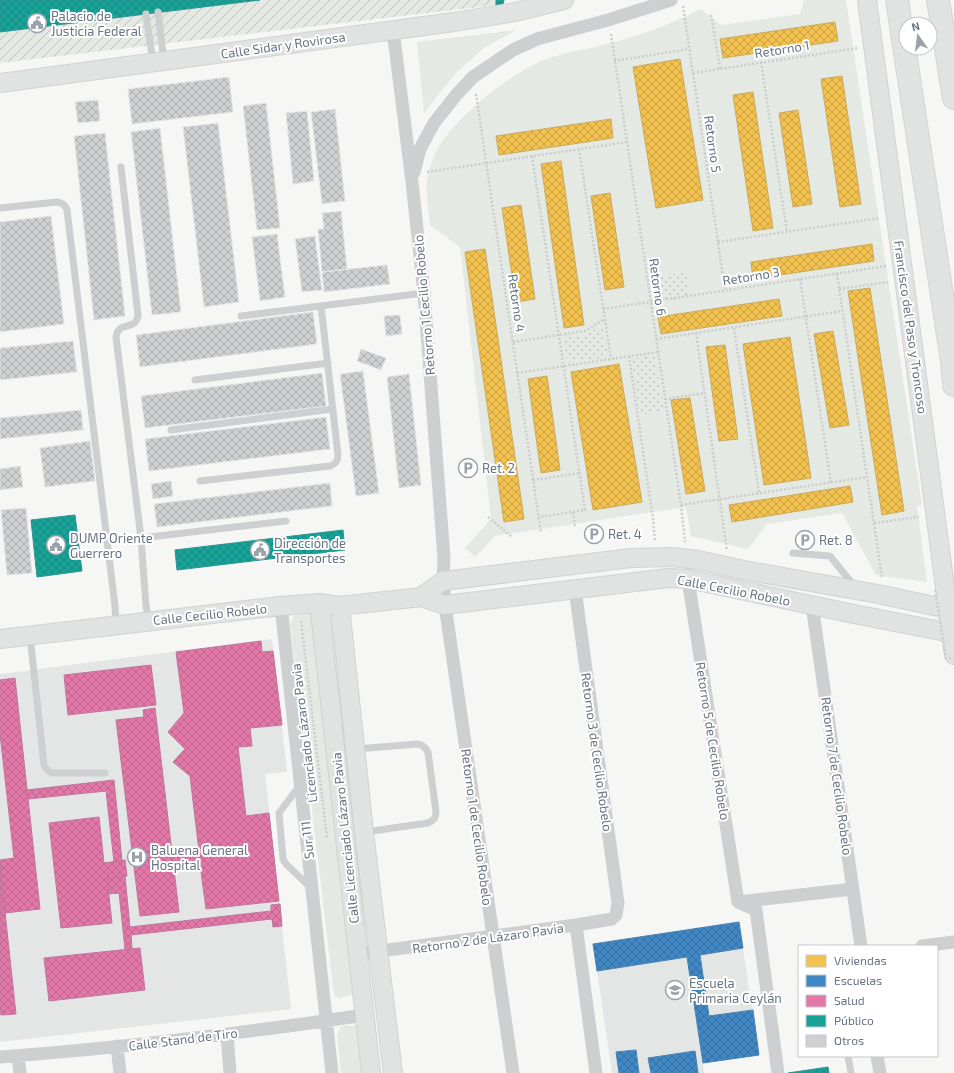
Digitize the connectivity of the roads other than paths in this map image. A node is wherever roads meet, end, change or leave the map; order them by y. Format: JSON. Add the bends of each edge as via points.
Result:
{"nodes":[{"id":1,"x":564,"y":0,"type":"edge"},
{"id":2,"x":671,"y":0,"type":"edge"},
{"id":3,"x":867,"y":0,"type":"edge"},
{"id":4,"x":897,"y":0,"type":"edge"},
{"id":5,"x":938,"y":0,"type":"edge"},
{"id":6,"x":158,"y":12,"type":"dead end"},
{"id":7,"x":146,"y":14,"type":"dead end"},
{"id":8,"x":393,"y":30,"type":"junction"},
{"id":9,"x":159,"y":62,"type":"junction"},
{"id":10,"x":0,"y":83,"type":"edge"},
{"id":11,"x":954,"y":98,"type":"edge"},
{"id":12,"x":121,"y":167,"type":"dead end"},
{"id":13,"x":413,"y":178,"type":"junction"},
{"id":14,"x":0,"y":208,"type":"edge"},
{"id":15,"x":424,"y":293,"type":"junction"},
{"id":16,"x":321,"y":306,"type":"junction"},
{"id":17,"x":241,"y":316,"type":"dead end"},
{"id":18,"x":328,"y":363,"type":"junction"},
{"id":19,"x":195,"y":380,"type":"dead end"},
{"id":20,"x":954,"y":385,"type":"edge"},
{"id":21,"x":333,"y":409,"type":"junction"},
{"id":22,"x":171,"y":430,"type":"dead end"},
{"id":23,"x":200,"y":481,"type":"dead end"},
{"id":24,"x":286,"y":521,"type":"dead end"},
{"id":25,"x":141,"y":538,"type":"junction"},
{"id":26,"x":793,"y":553,"type":"dead end"},
{"id":27,"x":631,"y":558,"type":"junction"},
{"id":28,"x":688,"y":579,"type":"junction"},
{"id":29,"x":443,"y":581,"type":"junction"},
{"id":30,"x":633,"y":582,"type":"junction"},
{"id":31,"x":575,"y":590,"type":"junction"},
{"id":32,"x":858,"y":590,"type":"junction"},
{"id":33,"x":421,"y":597,"type":"junction"},
{"id":34,"x":319,"y":603,"type":"junction"},
{"id":35,"x":445,"y":605,"type":"junction"},
{"id":36,"x":812,"y":605,"type":"junction"},
{"id":37,"x":281,"y":606,"type":"junction"},
{"id":38,"x":340,"y":606,"type":"junction"},
{"id":39,"x":948,"y":608,"type":"junction"},
{"id":40,"x":854,"y":614,"type":"junction"},
{"id":41,"x":150,"y":621,"type":"junction"},
{"id":42,"x":116,"y":626,"type":"junction"},
{"id":43,"x":951,"y":633,"type":"junction"},
{"id":44,"x":30,"y":636,"type":"junction"},
{"id":45,"x":0,"y":639,"type":"edge"},
{"id":46,"x":954,"y":654,"type":"edge"},
{"id":47,"x":355,"y":749,"type":"junction"},
{"id":48,"x":105,"y":773,"type":"dead end"},
{"id":49,"x":301,"y":783,"type":"junction"},
{"id":50,"x":364,"y":832,"type":"junction"},
{"id":51,"x":853,"y":888,"type":"junction"},
{"id":52,"x":313,"y":890,"type":"junction"},
{"id":53,"x":738,"y":902,"type":"junction"},
{"id":54,"x":616,"y":915,"type":"joint"},
{"id":55,"x":576,"y":925,"type":"junction"},
{"id":56,"x":493,"y":937,"type":"junction"},
{"id":57,"x":954,"y":942,"type":"edge"},
{"id":58,"x":861,"y":945,"type":"edge"},
{"id":59,"x":930,"y":945,"type":"edge"},
{"id":60,"x":380,"y":952,"type":"junction"},
{"id":61,"x":358,"y":954,"type":"junction"},
{"id":62,"x":365,"y":1015,"type":"junction"},
{"id":63,"x":327,"y":1022,"type":"junction"},
{"id":64,"x":226,"y":1034,"type":"junction"},
{"id":65,"x":117,"y":1046,"type":"junction"},
{"id":66,"x":18,"y":1056,"type":"junction"},
{"id":67,"x":0,"y":1057,"type":"edge"},
{"id":68,"x":848,"y":1057,"type":"edge"},
{"id":69,"x":877,"y":1057,"type":"edge"},
{"id":70,"x":20,"y":1073,"type":"edge"},
{"id":71,"x":120,"y":1073,"type":"edge"},
{"id":72,"x":230,"y":1073,"type":"edge"},
{"id":73,"x":332,"y":1073,"type":"edge"},
{"id":74,"x":371,"y":1073,"type":"edge"},
{"id":75,"x":393,"y":1073,"type":"edge"},
{"id":76,"x":513,"y":1073,"type":"edge"},
{"id":77,"x":596,"y":1073,"type":"edge"},
{"id":78,"x":778,"y":1073,"type":"edge"},
{"id":79,"x":851,"y":1073,"type":"edge"},
{"id":80,"x":880,"y":1073,"type":"edge"}],
"edges":[{"from":1,"to":8,"type":"street","name":"Calle Sidar y Rovirosa","via":[[492,16]]},
{"from":2,"to":13,"type":"street","via":[[531,42],[513,50],[473,77],[434,123],[420,149]]},
{"from":3,"to":39,"type":"street","name":"Francisco del Paso y Troncoso"},
{"from":4,"to":20,"type":"highway"},
{"from":5,"to":11,"type":"highway"},
{"from":6,"to":9,"type":"lane"},
{"from":7,"to":9,"type":"lane"},
{"from":8,"to":9,"type":"street","name":"Calle Sidar y Rovirosa"},
{"from":8,"to":13,"type":"street","name":"Retorno 1 Cecilio Robelo"},
{"from":9,"to":10,"type":"street","name":"Calle Sidar y Rovirosa"},
{"from":12,"to":25,"type":"lane","via":[[138,315],[134,324],[120,328],[116,337]]},
{"from":13,"to":15,"type":"street","name":"Retorno 1 Cecilio Robelo"},
{"from":14,"to":42,"type":"lane","via":[[57,202],[65,205],[67,210]]},
{"from":15,"to":16,"type":"lane"},
{"from":15,"to":29,"type":"street","name":"Retorno 1 Cecilio Robelo","via":[[443,550]]},
{"from":16,"to":17,"type":"lane"},
{"from":16,"to":18,"type":"lane"},
{"from":18,"to":19,"type":"lane"},
{"from":18,"to":21,"type":"lane"},
{"from":21,"to":22,"type":"lane"},
{"from":21,"to":23,"type":"lane","via":[[338,455],[335,464]]},
{"from":24,"to":25,"type":"lane"},
{"from":25,"to":41,"type":"lane","via":[[146,606]]},
{"from":26,"to":32,"type":"lane","via":[[830,556]]},
{"from":27,"to":29,"type":"street","name":"Calle Cecilio Robelo"},
{"from":27,"to":30,"type":"street"},
{"from":27,"to":32,"type":"street","name":"Calle Cecilio Robelo","via":[[686,558]]},
{"from":28,"to":30,"type":"street","name":"Calle Cecilio Robelo","via":[[668,578]]},
{"from":28,"to":36,"type":"street","name":"Calle Cecilio Robelo"},
{"from":28,"to":53,"type":"street","name":"Retorno 5 de Cecilio Robelo"},
{"from":29,"to":33,"type":"street","name":"Calle Cecilio Robelo"},
{"from":29,"to":35,"type":"street","name":"Retorno 1 de Cecilio Robelo"},
{"from":30,"to":31,"type":"street","name":"Calle Cecilio Robelo"},
{"from":31,"to":35,"type":"street","name":"Calle Cecilio Robelo"},
{"from":31,"to":54,"type":"street","name":"Retorno 3 de Cecilio Robelo","via":[[618,903]]},
{"from":32,"to":39,"type":"street","name":"Calle Cecilio Robelo"},
{"from":32,"to":40,"type":"street"},
{"from":33,"to":35,"type":"street","name":"Calle Cecilio Robelo"},
{"from":33,"to":38,"type":"street","name":"Calle Cecilio Robelo"},
{"from":34,"to":37,"type":"street","name":"Calle Cecilio Robelo"},
{"from":34,"to":38,"type":"street","name":"Calle Cecilio Robelo"},
{"from":34,"to":61,"type":"street","name":"Calle Licenciado Lázaro Pavia"},
{"from":35,"to":56,"type":"street","name":"Retorno 1 de Cecilio Robelo"},
{"from":36,"to":40,"type":"street","name":"Calle Cecilio Robelo"},
{"from":36,"to":51,"type":"street","name":"Retorno 7 de Cecilio Robelo"},
{"from":37,"to":41,"type":"street","name":"Calle Cecilio Robelo"},
{"from":37,"to":49,"type":"street","name":"Sur 111"},
{"from":38,"to":47,"type":"street","name":"Calle Licenciado Lázaro Pavia"},
{"from":39,"to":43,"type":"street","name":"Francisco del Paso y Troncoso"},
{"from":40,"to":43,"type":"street","name":"Calle Cecilio Robelo"},
{"from":41,"to":42,"type":"street","name":"Calle Cecilio Robelo"},
{"from":42,"to":44,"type":"street","name":"Calle Cecilio Robelo"},
{"from":43,"to":46,"type":"street","name":"Francisco del Paso y Troncoso"},
{"from":44,"to":45,"type":"street","name":"Calle Cecilio Robelo"},
{"from":44,"to":48,"type":"lane","via":[[45,769],[53,773]]},
{"from":47,"to":50,"type":"street","name":"Calle Licenciado Lázaro Pavia"},
{"from":47,"to":50,"type":"lane","via":[[417,744],[426,748],[436,812],[433,821]]},
{"from":49,"to":52,"type":"street","name":"Sur 111"},
{"from":49,"to":52,"type":"lane","via":[[279,813],[283,858]]},
{"from":50,"to":60,"type":"street","name":"Calle Licenciado Lázaro Pavia"},
{"from":51,"to":53,"type":"street"},
{"from":51,"to":58,"type":"street","name":"Retorno 7 de Cecilio Robelo"},
{"from":52,"to":63,"type":"street","name":"Sur 111"},
{"from":53,"to":78,"type":"street","via":[[756,910]]},
{"from":54,"to":55,"type":"street","name":"Retorno 2 de Lázaro Pavia","via":[[612,919]]},
{"from":55,"to":56,"type":"street","name":"Retorno 2 de Lázaro Pavia"},
{"from":55,"to":77,"type":"street"},
{"from":56,"to":60,"type":"street","name":"Retorno 2 de Lázaro Pavia"},
{"from":56,"to":76,"type":"street","name":"Retorno 1 de Cecilio Robelo"},
{"from":57,"to":59,"type":"street"},
{"from":60,"to":61,"type":"street","name":"Retorno 2 de Lázaro Pavia"},
{"from":60,"to":75,"type":"street","name":"Calle Licenciado Lázaro Pavia"},
{"from":61,"to":62,"type":"street","name":"Calle Licenciado Lázaro Pavia"},
{"from":62,"to":63,"type":"street","name":"Calle Stand de Tiro"},
{"from":62,"to":74,"type":"street","name":"Calle Licenciado Lázaro Pavia"},
{"from":63,"to":64,"type":"street","name":"Calle Stand de Tiro"},
{"from":63,"to":73,"type":"street","name":"Sur 111"},
{"from":64,"to":65,"type":"street","name":"Calle Stand de Tiro"},
{"from":64,"to":72,"type":"street"},
{"from":65,"to":66,"type":"street","name":"Calle Stand de Tiro"},
{"from":65,"to":71,"type":"street"},
{"from":66,"to":67,"type":"street","name":"Calle Stand de Tiro"},
{"from":66,"to":70,"type":"street"},
{"from":68,"to":79,"type":"lane"},
{"from":69,"to":80,"type":"street"}]}
